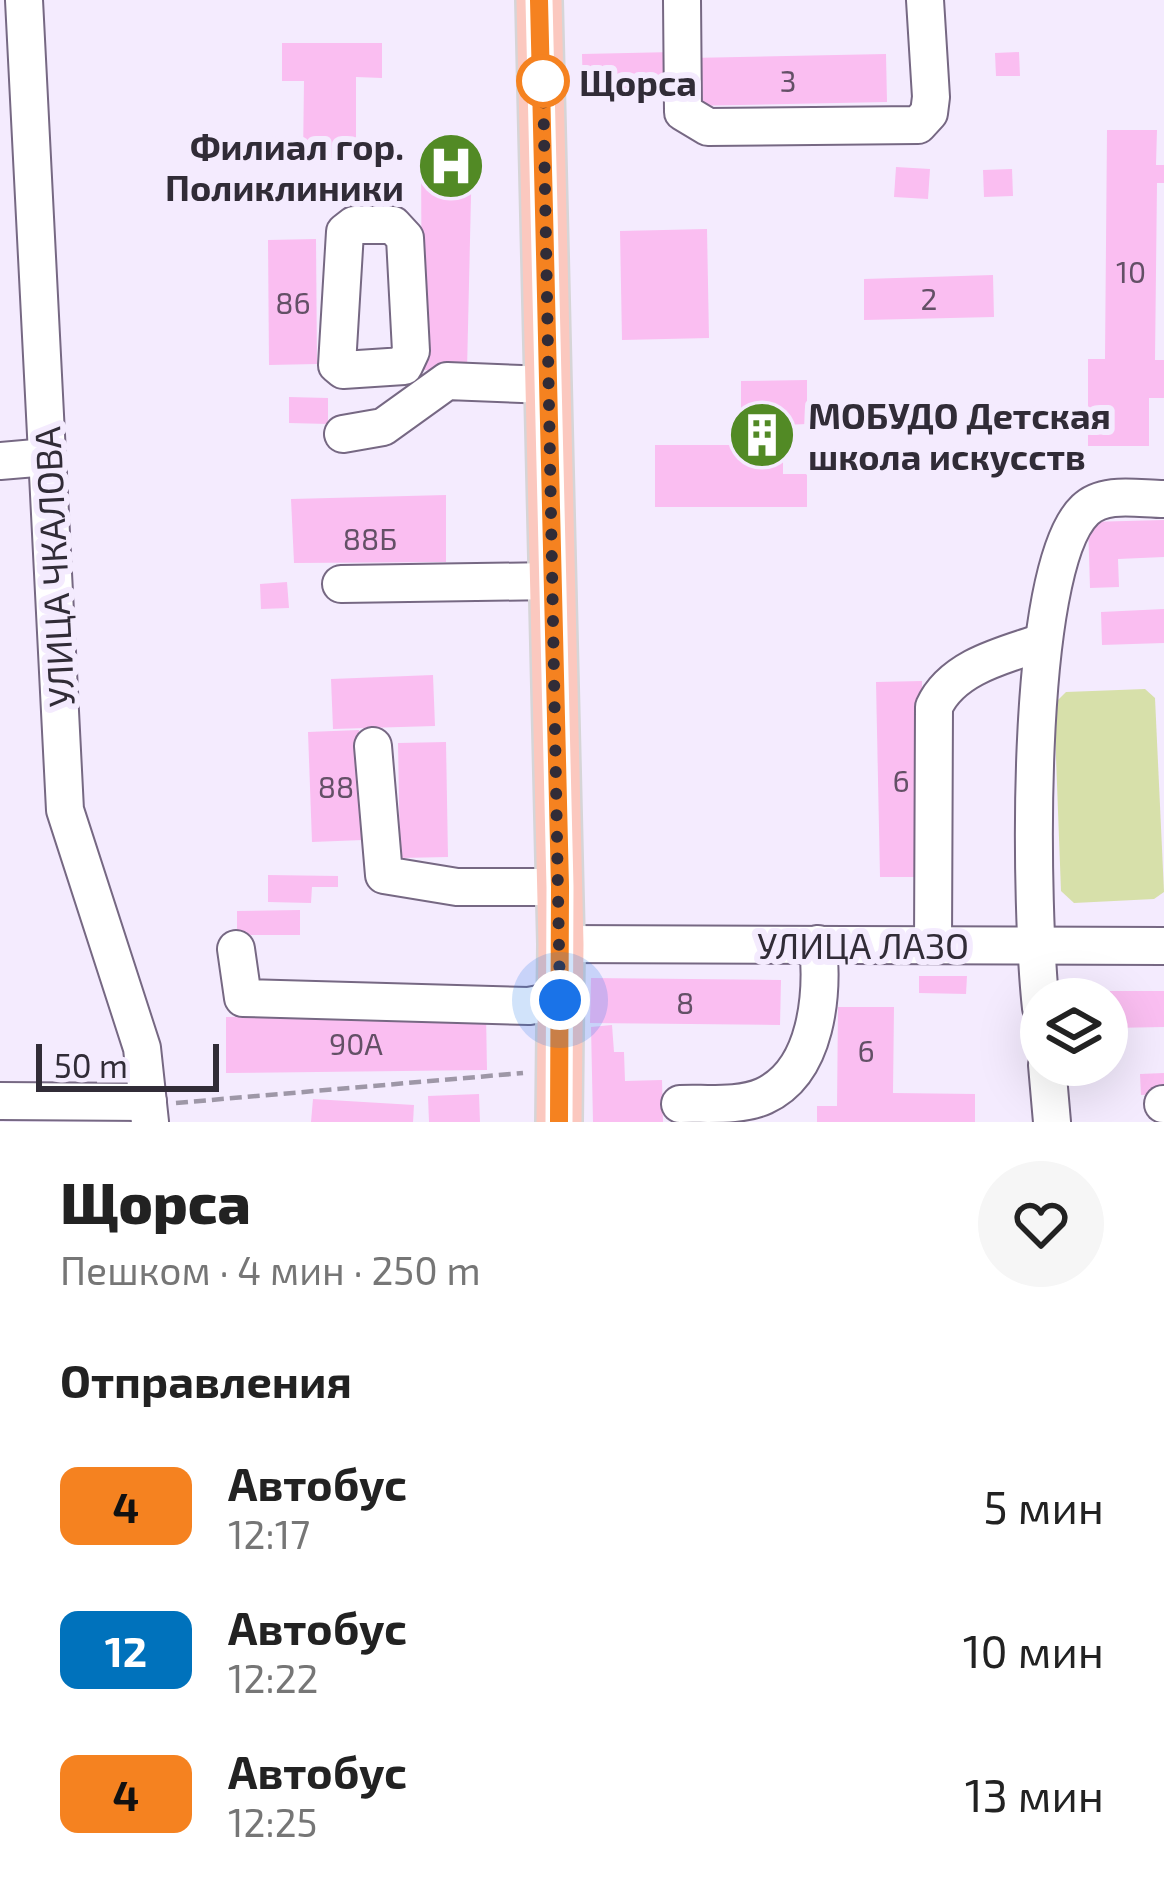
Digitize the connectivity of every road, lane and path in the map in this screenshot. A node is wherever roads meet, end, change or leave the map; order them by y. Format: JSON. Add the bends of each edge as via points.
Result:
{"nodes":[{"id":1,"x":24,"y":0,"type":"edge"},
{"id":2,"x":539,"y":0,"type":"edge"},
{"id":3,"x":682,"y":0,"type":"edge"},
{"id":4,"x":925,"y":0,"type":"edge"},
{"id":5,"x":386,"y":369,"type":"dead end"},
{"id":6,"x":549,"y":385,"type":"junction"},
{"id":7,"x":393,"y":421,"type":"junction"},
{"id":8,"x":343,"y":434,"type":"dead end"},
{"id":9,"x":47,"y":457,"type":"junction"},
{"id":10,"x":0,"y":461,"type":"edge"},
{"id":11,"x":1164,"y":499,"type":"edge"},
{"id":12,"x":553,"y":580,"type":"junction"},
{"id":13,"x":340,"y":584,"type":"dead end"},
{"id":14,"x":1042,"y":642,"type":"junction"},
{"id":15,"x":373,"y":746,"type":"dead end"},
{"id":16,"x":560,"y":887,"type":"junction"},
{"id":17,"x":561,"y":944,"type":"junction"},
{"id":18,"x":818,"y":944,"type":"junction"},
{"id":19,"x":933,"y":944,"type":"junction"},
{"id":20,"x":1034,"y":944,"type":"junction"},
{"id":21,"x":1164,"y":946,"type":"edge"},
{"id":22,"x":236,"y":949,"type":"dead end"},
{"id":23,"x":1038,"y":978,"type":"edge"},
{"id":24,"x":560,"y":1000,"type":"junction"},
{"id":25,"x":529,"y":1072,"type":"dead end"},
{"id":26,"x":1049,"y":1086,"type":"edge"},
{"id":27,"x":0,"y":1101,"type":"edge"},
{"id":28,"x":680,"y":1104,"type":"dead end"},
{"id":29,"x":149,"y":1112,"type":"edge"},
{"id":30,"x":559,"y":1122,"type":"edge"},
{"id":31,"x":1052,"y":1122,"type":"edge"}],
"edges":[{"from":1,"to":9,"type":"street","name":"УЛИЦА ЧКАЛОВА"},
{"from":2,"to":6,"type":"main road"},
{"from":3,"to":4,"type":"street","via":[[683,112],[708,127],[918,124],[931,97]]},
{"from":5,"to":7,"type":"street"},
{"from":6,"to":7,"type":"street","via":[[447,380]]},
{"from":6,"to":12,"type":"main road"},
{"from":7,"to":8,"type":"street"},
{"from":9,"to":10,"type":"street"},
{"from":9,"to":29,"type":"street","name":"УЛИЦА ЧКАЛОВА","via":[[65,810],[142,1048]]},
{"from":11,"to":14,"type":"street","via":[[1103,498],[1075,521]]},
{"from":12,"to":13,"type":"street"},
{"from":12,"to":16,"type":"main road"},
{"from":14,"to":19,"type":"street","via":[[960,678],[934,707]]},
{"from":14,"to":20,"type":"street"},
{"from":15,"to":16,"type":"street","via":[[384,875],[458,887]]},
{"from":16,"to":17,"type":"main road"},
{"from":17,"to":18,"type":"street","name":"УЛИЦА ЛАЗО"},
{"from":17,"to":24,"type":"main road"},
{"from":18,"to":19,"type":"street","name":"УЛИЦА ЛАЗО"},
{"from":18,"to":28,"type":"street","via":[[820,1006],[789,1074],[766,1095]]},
{"from":19,"to":20,"type":"street","name":"УЛИЦА ЛАЗО"},
{"from":20,"to":21,"type":"street","name":"УЛИЦА ЛАЗО"},
{"from":20,"to":23,"type":"street"},
{"from":22,"to":24,"type":"street","via":[[243,998],[529,1006]]},
{"from":24,"to":30,"type":"main road"},
{"from":25,"to":29,"type":"path"},
{"from":26,"to":31,"type":"street"},
{"from":27,"to":29,"type":"street"}]}
